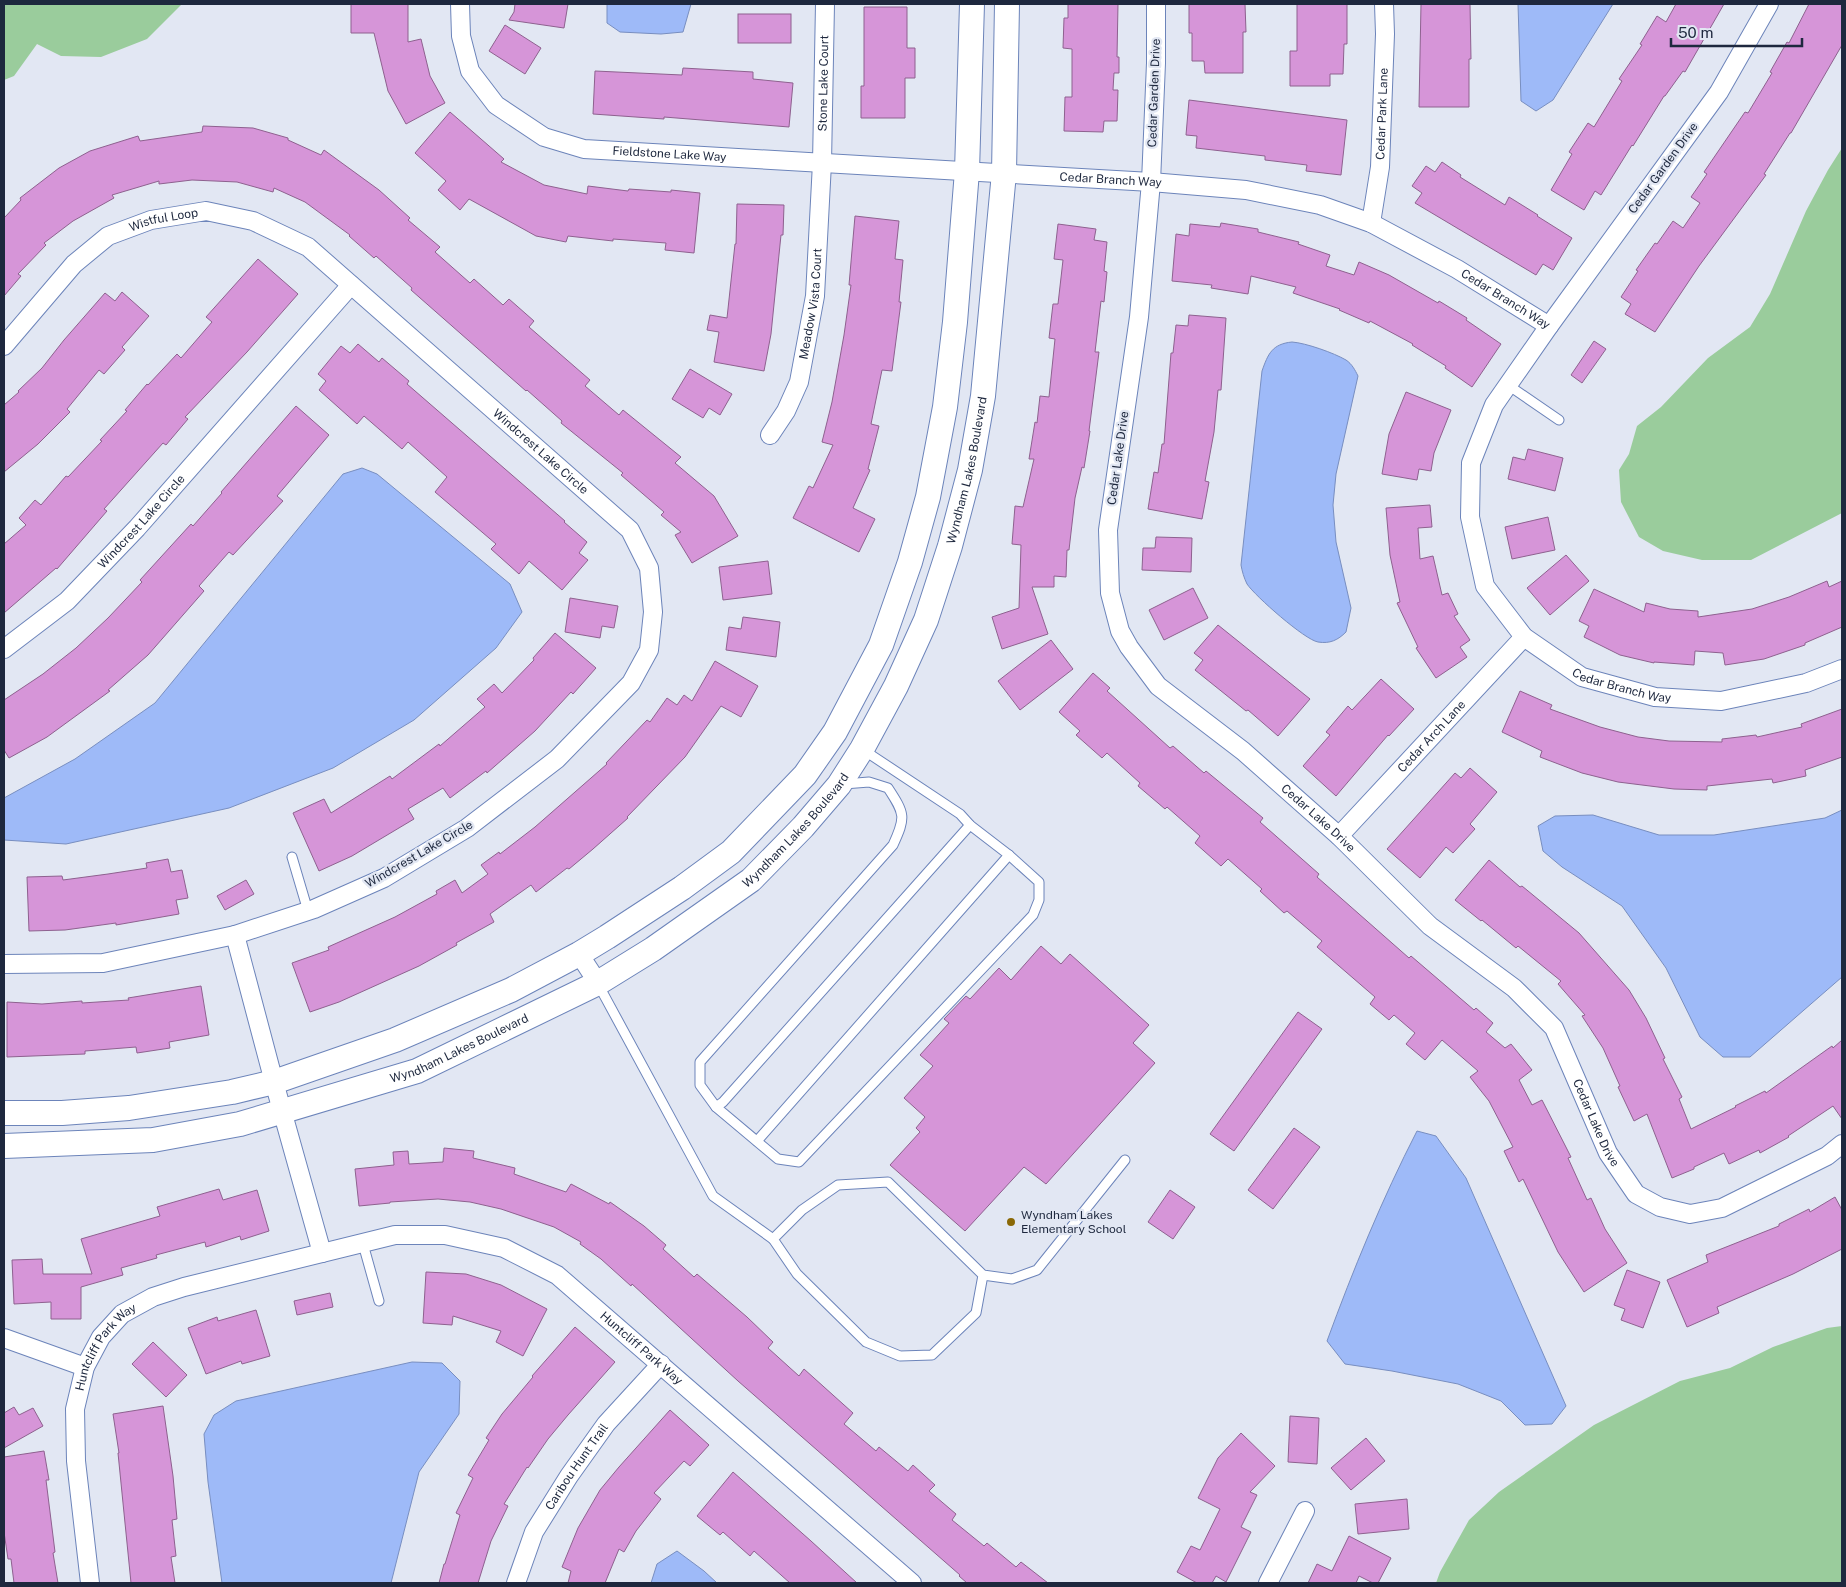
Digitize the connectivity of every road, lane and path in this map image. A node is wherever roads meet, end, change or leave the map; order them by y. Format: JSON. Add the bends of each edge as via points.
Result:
{"nodes":[{"id":1,"x":460,"y":4,"type":"edge"},
{"id":2,"x":826,"y":4,"type":"edge"},
{"id":3,"x":972,"y":4,"type":"edge"},
{"id":4,"x":1007,"y":4,"type":"edge"},
{"id":5,"x":1156,"y":4,"type":"edge"},
{"id":6,"x":1384,"y":4,"type":"edge"},
{"id":7,"x":1769,"y":4,"type":"edge"},
{"id":8,"x":822,"y":163,"type":"junction"},
{"id":9,"x":967,"y":171,"type":"junction"},
{"id":10,"x":1004,"y":173,"type":"junction"},
{"id":11,"x":1151,"y":182,"type":"junction"},
{"id":12,"x":1371,"y":223,"type":"junction"},
{"id":13,"x":351,"y":285,"type":"junction"},
{"id":14,"x":1549,"y":326,"type":"junction"},
{"id":15,"x":4,"y":346,"type":"edge"},
{"id":16,"x":1508,"y":385,"type":"junction"},
{"id":17,"x":1559,"y":420,"type":"dead end"},
{"id":18,"x":770,"y":435,"type":"dead end"},
{"id":19,"x":1524,"y":637,"type":"junction"},
{"id":20,"x":4,"y":649,"type":"edge"},
{"id":21,"x":1842,"y":669,"type":"edge"},
{"id":22,"x":835,"y":732,"type":"junction"},
{"id":23,"x":862,"y":749,"type":"junction"},
{"id":24,"x":839,"y":785,"type":"junction"},
{"id":25,"x":970,"y":825,"type":"junction"},
{"id":26,"x":1339,"y":836,"type":"junction"},
{"id":27,"x":1009,"y":855,"type":"junction"},
{"id":28,"x":292,"y":857,"type":"dead end"},
{"id":29,"x":308,"y":911,"type":"junction"},
{"id":30,"x":235,"y":936,"type":"junction"},
{"id":31,"x":579,"y":954,"type":"junction"},
{"id":32,"x":4,"y":964,"type":"edge"},
{"id":33,"x":598,"y":983,"type":"junction"},
{"id":34,"x":274,"y":1082,"type":"junction"},
{"id":35,"x":716,"y":1107,"type":"junction"},
{"id":36,"x":283,"y":1112,"type":"junction"},
{"id":37,"x":4,"y":1113,"type":"edge"},
{"id":38,"x":757,"y":1141,"type":"junction"},
{"id":39,"x":1842,"y":1144,"type":"edge"},
{"id":40,"x":4,"y":1146,"type":"edge"},
{"id":41,"x":1125,"y":1160,"type":"dead end"},
{"id":42,"x":773,"y":1239,"type":"junction"},
{"id":43,"x":363,"y":1244,"type":"junction"},
{"id":44,"x":322,"y":1253,"type":"junction"},
{"id":45,"x":983,"y":1275,"type":"junction"},
{"id":46,"x":379,"y":1301,"type":"dead end"},
{"id":47,"x":4,"y":1338,"type":"edge"},
{"id":48,"x":661,"y":1364,"type":"junction"},
{"id":49,"x":85,"y":1367,"type":"junction"},
{"id":50,"x":1304,"y":1511,"type":"dead end"},
{"id":51,"x":90,"y":1583,"type":"edge"},
{"id":52,"x":516,"y":1583,"type":"edge"},
{"id":53,"x":912,"y":1583,"type":"edge"},
{"id":54,"x":1268,"y":1583,"type":"edge"}],
"edges":[{"from":1,"to":8,"type":"street","name":"Fieldstone Lake Way","via":[[461,36],[470,71],[496,105],[544,137],[584,149]]},
{"from":2,"to":8,"type":"street","name":"Stone Lake Court"},
{"from":3,"to":9,"type":"street"},
{"from":4,"to":10,"type":"street","name":"Wyndham Lakes Boulevard"},
{"from":5,"to":11,"type":"street","name":"Cedar Garden Drive"},
{"from":6,"to":12,"type":"street","name":"Cedar Park Lane","via":[[1380,167]]},
{"from":7,"to":14,"type":"street","name":"Cedar Garden Drive","via":[[1719,92]]},
{"from":8,"to":9,"type":"street","name":"Fieldstone Lake Way"},
{"from":8,"to":18,"type":"street","name":"Meadow Vista Court","via":[[815,296],[799,382],[786,411]]},
{"from":9,"to":10,"type":"street","name":"Cedar Branch Way"},
{"from":9,"to":22,"type":"street","via":[[946,398],[928,497],[910,562],[881,645]]},
{"from":10,"to":11,"type":"street","name":"Cedar Branch Way"},
{"from":10,"to":23,"type":"street","name":"Wyndham Lakes Boulevard","via":[[983,396],[970,470],[926,620]]},
{"from":11,"to":12,"type":"street","name":"Cedar Branch Way","via":[[1246,190],[1320,205]]},
{"from":11,"to":26,"type":"street","name":"Cedar Lake Drive","via":[[1140,317],[1108,530],[1110,593],[1120,631],[1158,686],[1243,751]]},
{"from":12,"to":14,"type":"street","name":"Cedar Branch Way","via":[[1457,269]]},
{"from":13,"to":15,"type":"street","name":"Wistful Loop","via":[[308,247],[253,221],[206,211],[160,218],[108,236],[74,264]]},
{"from":13,"to":20,"type":"street","name":"Windcrest Lake Circle","via":[[138,528],[67,600]]},
{"from":13,"to":29,"type":"street","name":"Windcrest Lake Circle","via":[[630,530],[649,568],[653,612],[648,650],[631,683],[557,759],[466,828],[384,878]]},
{"from":14,"to":16,"type":"street","name":"Cedar Branch Way"},
{"from":16,"to":17,"type":"lane"},
{"from":16,"to":19,"type":"street","name":"Cedar Branch Way","via":[[1494,405],[1471,463],[1470,517],[1485,586]]},
{"from":19,"to":21,"type":"street","name":"Cedar Branch Way","via":[[1582,678],[1655,697],[1721,701],[1806,683]]},
{"from":19,"to":26,"type":"street","name":"Cedar Arch Lane"},
{"from":22,"to":23,"type":"street"},
{"from":22,"to":31,"type":"street","via":[[805,775],[731,852],[682,888]]},
{"from":23,"to":24,"type":"street","name":"Wyndham Lakes Boulevard"},
{"from":23,"to":25,"type":"lane","via":[[960,814]]},
{"from":24,"to":33,"type":"street","name":"Wyndham Lakes Boulevard","via":[[751,880],[653,949]]},
{"from":24,"to":35,"type":"lane","via":[[869,782],[888,788],[901,806],[903,823],[893,845],[700,1062],[700,1085]]},
{"from":25,"to":27,"type":"lane"},
{"from":25,"to":35,"type":"lane"},
{"from":26,"to":39,"type":"street","name":"Cedar Lake Drive","via":[[1430,926],[1514,988],[1554,1028],[1608,1153],[1636,1194],[1660,1207],[1690,1214],[1722,1208],[1827,1156]]},
{"from":27,"to":38,"type":"lane"},
{"from":27,"to":38,"type":"lane","via":[[1039,882],[1039,900],[1033,915],[799,1162],[778,1159]]},
{"from":28,"to":29,"type":"lane"},
{"from":29,"to":30,"type":"street","name":"Windcrest Lake Circle"},
{"from":30,"to":32,"type":"street","name":"Windcrest Lake Circle","via":[[103,963]]},
{"from":30,"to":34,"type":"street"},
{"from":31,"to":33,"type":"street"},
{"from":31,"to":34,"type":"street","via":[[511,990],[395,1040]]},
{"from":33,"to":36,"type":"street","name":"Wyndham Lakes Boulevard","via":[[417,1071]]},
{"from":33,"to":42,"type":"lane","via":[[713,1196]]},
{"from":34,"to":36,"type":"street"},
{"from":34,"to":37,"type":"street","via":[[129,1108]]},
{"from":35,"to":38,"type":"lane"},
{"from":36,"to":40,"type":"street","name":"Wyndham Lakes Boulevard","via":[[240,1124],[153,1140]]},
{"from":36,"to":44,"type":"street"},
{"from":41,"to":45,"type":"lane","via":[[1037,1270],[1012,1279]]},
{"from":42,"to":45,"type":"lane","via":[[802,1210],[838,1185],[888,1182]]},
{"from":42,"to":45,"type":"lane","via":[[797,1274],[866,1342],[900,1356],[932,1355],[976,1313]]},
{"from":43,"to":44,"type":"street","name":"Huntcliff Park Way"},
{"from":43,"to":46,"type":"lane"},
{"from":43,"to":48,"type":"street","name":"Huntcliff Park Way","via":[[395,1235],[445,1235],[504,1248],[556,1275]]},
{"from":44,"to":49,"type":"street","name":"Huntcliff Park Way","via":[[154,1297],[122,1314],[101,1337]]},
{"from":47,"to":49,"type":"street"},
{"from":48,"to":52,"type":"street","name":"Caribou Hunt Trail","via":[[606,1424],[568,1476],[534,1532]]},
{"from":48,"to":53,"type":"street","name":"Huntcliff Park Way"},
{"from":49,"to":51,"type":"street","name":"Huntcliff Park Way","via":[[75,1409],[76,1461]]},
{"from":50,"to":54,"type":"street"}]}
